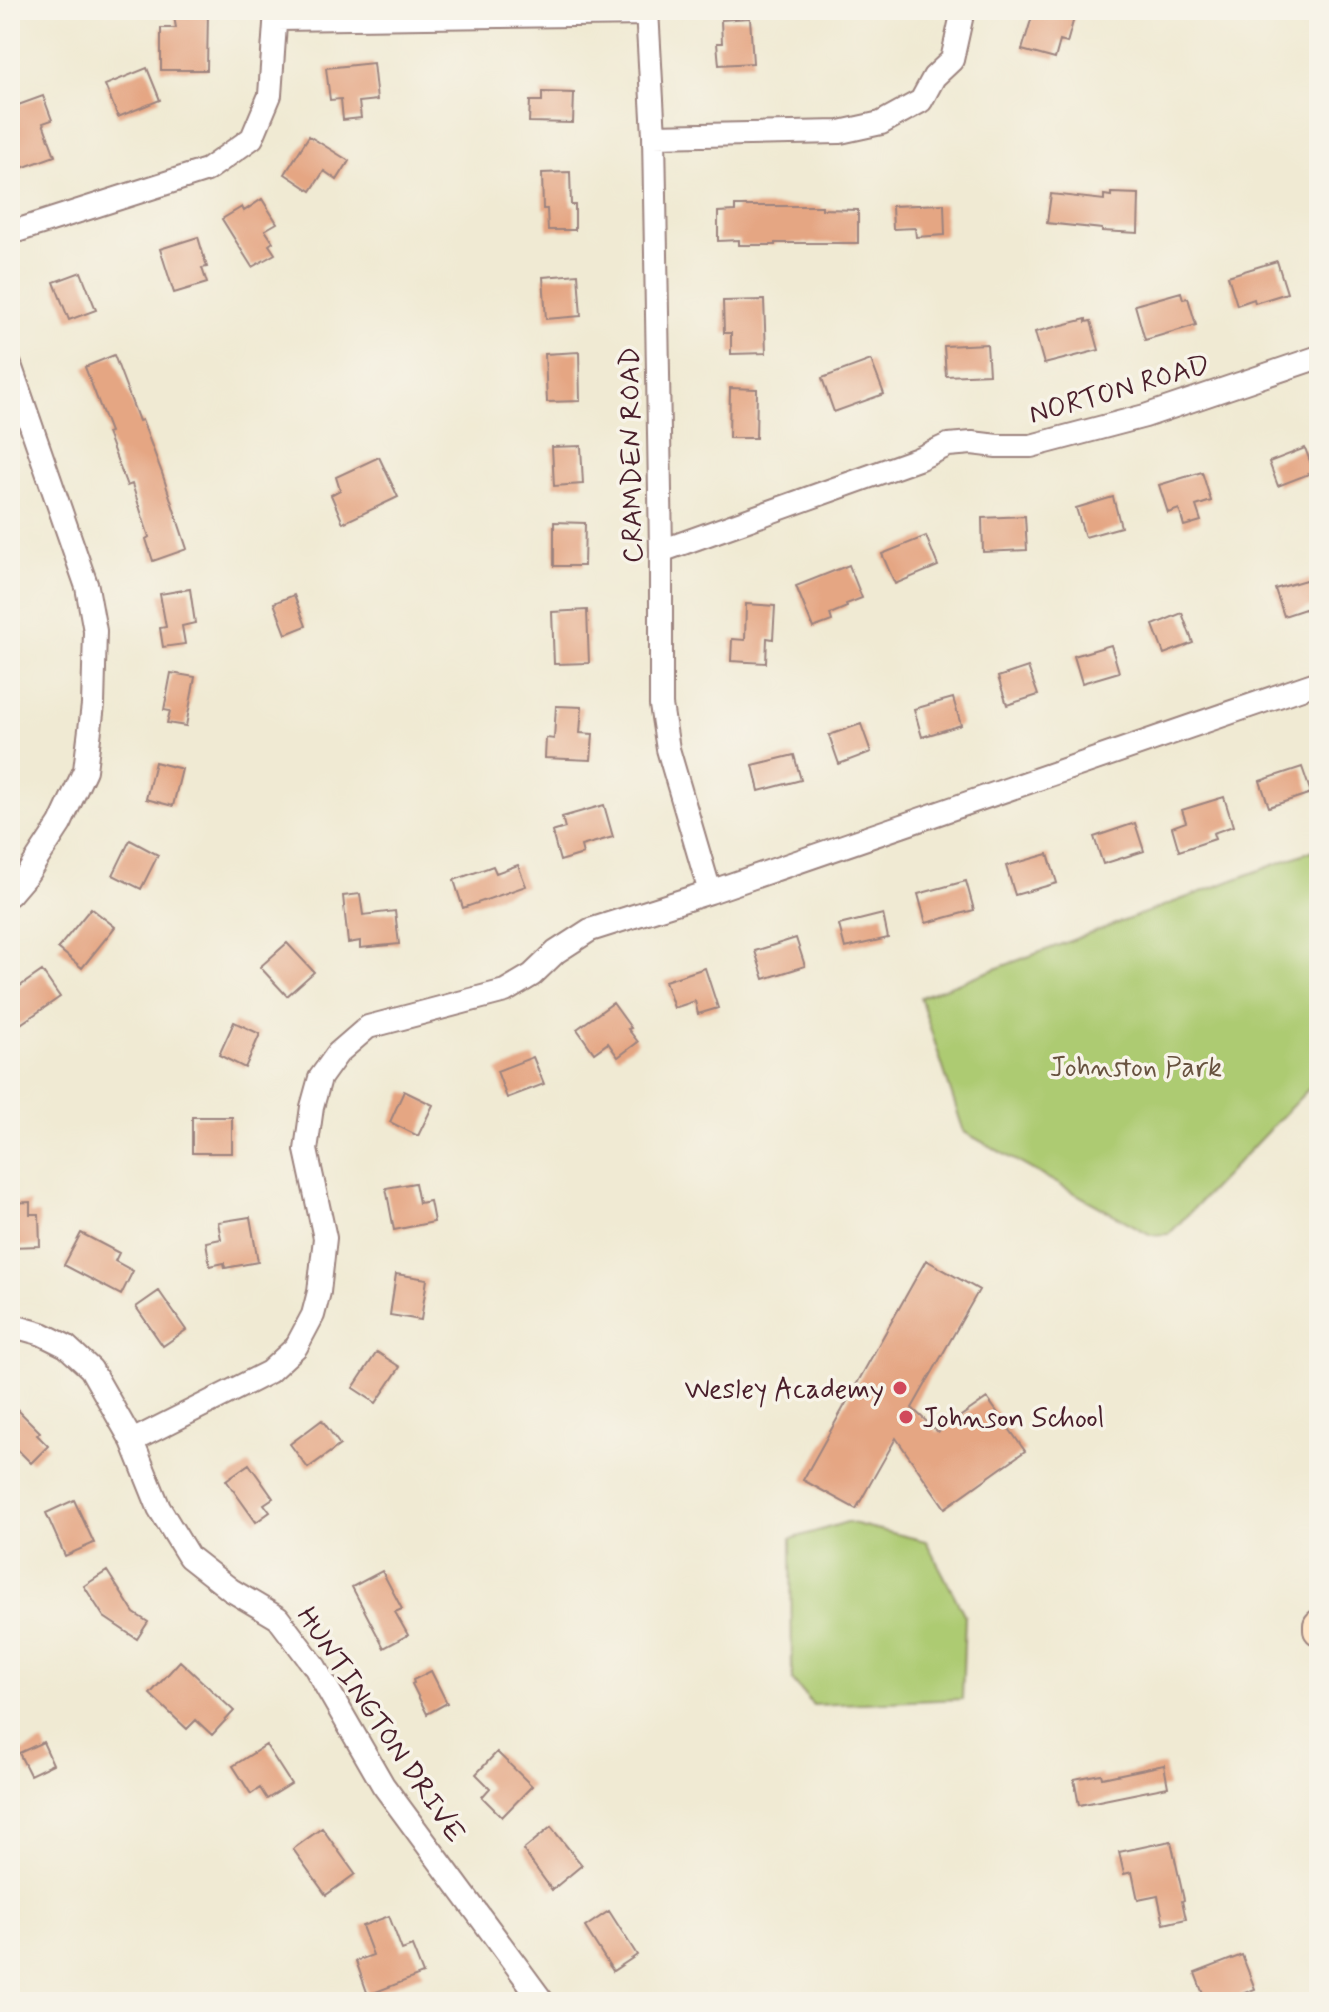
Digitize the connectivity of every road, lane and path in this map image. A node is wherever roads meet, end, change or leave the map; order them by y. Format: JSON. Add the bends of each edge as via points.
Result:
{"nodes":[{"id":1,"x":963,"y":10,"type":"edge"},
{"id":2,"x":647,"y":12,"type":"edge"},
{"id":3,"x":276,"y":14,"type":"edge"},
{"id":4,"x":654,"y":136,"type":"junction"},
{"id":5,"x":10,"y":233,"type":"edge"},
{"id":6,"x":1319,"y":357,"type":"edge"},
{"id":7,"x":10,"y":365,"type":"edge"},
{"id":8,"x":661,"y":551,"type":"junction"},
{"id":9,"x":1319,"y":682,"type":"edge"},
{"id":10,"x":710,"y":892,"type":"junction"},
{"id":11,"x":10,"y":894,"type":"edge"},
{"id":12,"x":10,"y":1325,"type":"edge"},
{"id":13,"x":132,"y":1441,"type":"junction"},
{"id":14,"x":543,"y":2002,"type":"edge"}],
"edges":[{"from":1,"to":4,"type":"street","via":[[952,60],[934,77],[921,101],[881,123],[840,132]]},
{"from":2,"to":3,"type":"street"},
{"from":2,"to":4,"type":"street","name":"CRAMDEN ROAD"},
{"from":3,"to":5,"type":"street","via":[[270,95],[252,138],[207,170]]},
{"from":4,"to":8,"type":"street","name":"CRAMDEN ROAD"},
{"from":6,"to":8,"type":"street","name":"NORTON ROAD","via":[[1145,416],[1031,446],[948,445]]},
{"from":7,"to":11,"type":"street","via":[[87,587],[95,631],[85,770],[60,824]]},
{"from":8,"to":10,"type":"street","name":"CRAMDEN ROAD","via":[[661,705],[668,749]]},
{"from":9,"to":10,"type":"street"},
{"from":10,"to":13,"type":"street","via":[[590,930],[505,991],[368,1027],[338,1053],[320,1078],[306,1150],[325,1238],[313,1315],[296,1347],[269,1372]]},
{"from":12,"to":13,"type":"street","name":"HUNTINGTON DRIVE","via":[[66,1346],[91,1369]]},
{"from":13,"to":14,"type":"street","name":"HUNTINGTON DRIVE","via":[[159,1508],[189,1557],[278,1618],[315,1667],[383,1785]]}]}
